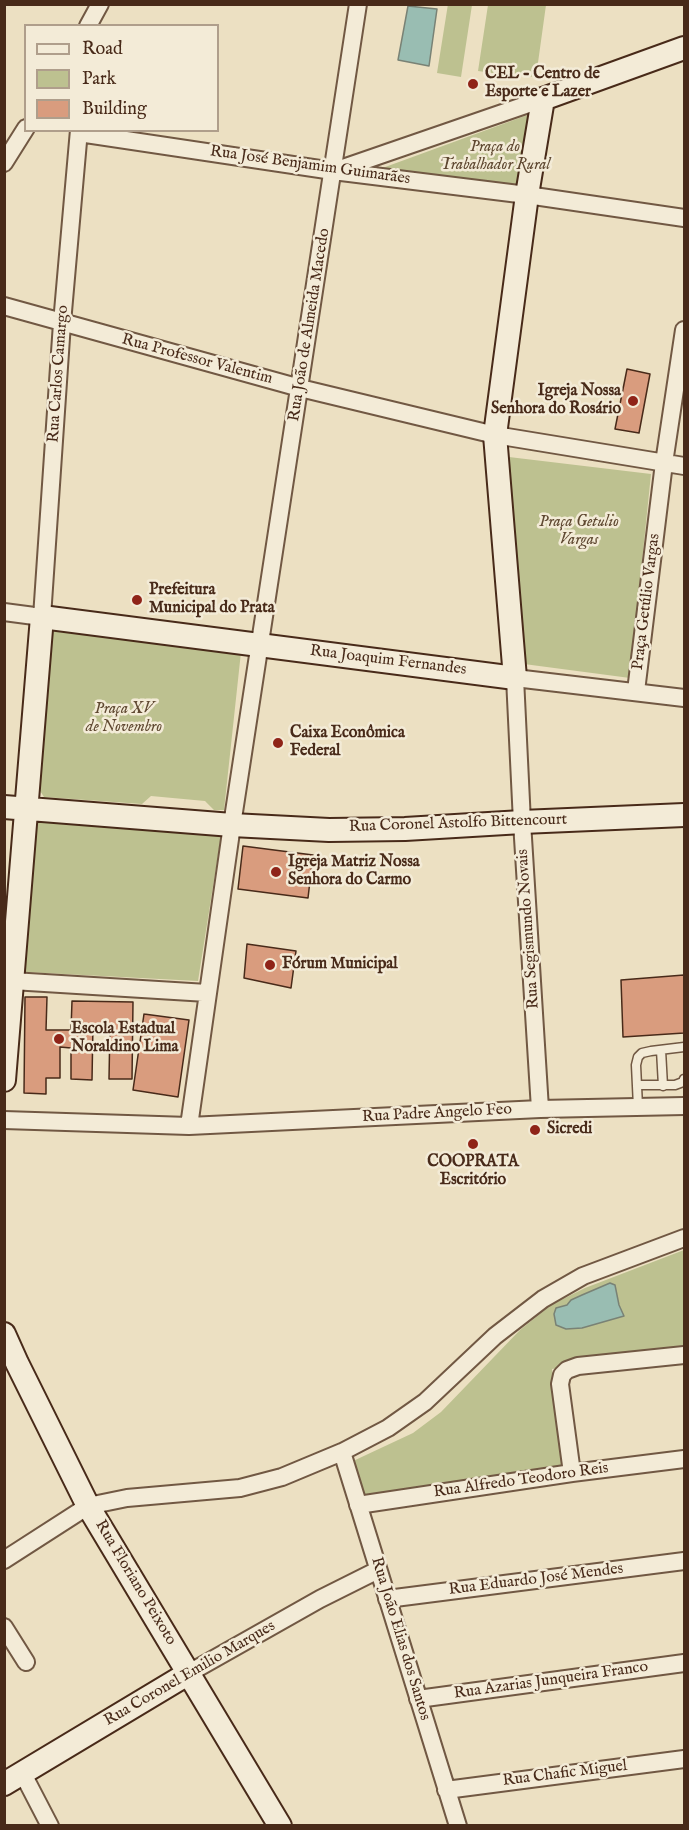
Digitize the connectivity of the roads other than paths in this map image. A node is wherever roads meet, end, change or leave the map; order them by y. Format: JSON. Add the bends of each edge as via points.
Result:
{"nodes":[{"id":1,"x":100,"y":4,"type":"edge"},
{"id":2,"x":358,"y":4,"type":"edge"},
{"id":3,"x":89,"y":24,"type":"edge"},
{"id":4,"x":684,"y":48,"type":"edge"},
{"id":5,"x":543,"y":99,"type":"junction"},
{"id":6,"x":24,"y":131,"type":"edge"},
{"id":7,"x":79,"y":132,"type":"edge"},
{"id":8,"x":4,"y":164,"type":"edge"},
{"id":9,"x":333,"y":171,"type":"junction"},
{"id":10,"x":527,"y":195,"type":"junction"},
{"id":11,"x":684,"y":218,"type":"edge"},
{"id":12,"x":4,"y":306,"type":"edge"},
{"id":13,"x":62,"y":323,"type":"junction"},
{"id":14,"x":684,"y":330,"type":"edge"},
{"id":15,"x":300,"y":388,"type":"junction"},
{"id":16,"x":495,"y":435,"type":"junction"},
{"id":17,"x":664,"y":463,"type":"junction"},
{"id":18,"x":684,"y":466,"type":"edge"},
{"id":19,"x":4,"y":612,"type":"edge"},
{"id":20,"x":42,"y":617,"type":"junction"},
{"id":21,"x":261,"y":645,"type":"junction"},
{"id":22,"x":516,"y":678,"type":"junction"},
{"id":23,"x":636,"y":691,"type":"junction"},
{"id":24,"x":684,"y":698,"type":"edge"},
{"id":25,"x":15,"y":808,"type":"edge"},
{"id":26,"x":684,"y":815,"type":"edge"},
{"id":27,"x":522,"y":822,"type":"junction"},
{"id":28,"x":232,"y":825,"type":"junction"},
{"id":29,"x":12,"y":981,"type":"junction"},
{"id":30,"x":207,"y":993,"type":"junction"},
{"id":31,"x":684,"y":1047,"type":"edge"},
{"id":32,"x":661,"y":1050,"type":"junction"},
{"id":33,"x":684,"y":1079,"type":"edge"},
{"id":34,"x":4,"y":1080,"type":"edge"},
{"id":35,"x":637,"y":1085,"type":"junction"},
{"id":36,"x":663,"y":1086,"type":"junction"},
{"id":37,"x":684,"y":1106,"type":"edge"},
{"id":38,"x":638,"y":1107,"type":"junction"},
{"id":39,"x":540,"y":1109,"type":"junction"},
{"id":40,"x":4,"y":1120,"type":"edge"},
{"id":41,"x":189,"y":1126,"type":"junction"},
{"id":42,"x":684,"y":1238,"type":"edge"},
{"id":43,"x":4,"y":1334,"type":"edge"},
{"id":44,"x":684,"y":1354,"type":"edge"},
{"id":45,"x":11,"y":1364,"type":"edge"},
{"id":46,"x":342,"y":1452,"type":"junction"},
{"id":47,"x":684,"y":1459,"type":"edge"},
{"id":48,"x":572,"y":1473,"type":"junction"},
{"id":49,"x":358,"y":1505,"type":"junction"},
{"id":50,"x":88,"y":1506,"type":"junction"},
{"id":51,"x":4,"y":1560,"type":"edge"},
{"id":52,"x":684,"y":1561,"type":"edge"},
{"id":53,"x":378,"y":1570,"type":"junction"},
{"id":54,"x":387,"y":1599,"type":"junction"},
{"id":55,"x":4,"y":1627,"type":"edge"},
{"id":56,"x":26,"y":1662,"type":"dead end"},
{"id":57,"x":684,"y":1663,"type":"edge"},
{"id":58,"x":189,"y":1673,"type":"junction"},
{"id":59,"x":418,"y":1699,"type":"junction"},
{"id":60,"x":684,"y":1759,"type":"edge"},
{"id":61,"x":14,"y":1779,"type":"edge"},
{"id":62,"x":446,"y":1790,"type":"junction"},
{"id":63,"x":50,"y":1826,"type":"edge"},
{"id":64,"x":280,"y":1826,"type":"edge"},
{"id":65,"x":458,"y":1826,"type":"edge"}],
"edges":[{"from":1,"to":3,"type":"street"},
{"from":2,"to":9,"type":"street","name":"Rua João de Almeida Macedo"},
{"from":4,"to":5,"type":"street"},
{"from":5,"to":9,"type":"street"},
{"from":5,"to":10,"type":"street"},
{"from":6,"to":8,"type":"street"},
{"from":7,"to":9,"type":"street","name":"Rua José Benjamim Guimarães"},
{"from":7,"to":13,"type":"street","name":"Rua Carlos Camargo"},
{"from":9,"to":10,"type":"street","name":"Rua José Benjamim Guimarães"},
{"from":9,"to":15,"type":"street","name":"Rua João de Almeida Macedo"},
{"from":10,"to":11,"type":"street","name":"Rua José Benjamim Guimarães"},
{"from":10,"to":16,"type":"street"},
{"from":12,"to":13,"type":"street","name":"Rua Professor Valentim"},
{"from":13,"to":15,"type":"street","name":"Rua Professor Valentim"},
{"from":13,"to":20,"type":"street","name":"Rua Carlos Camargo"},
{"from":14,"to":17,"type":"street","name":"Praça Getúlio Vargas"},
{"from":15,"to":16,"type":"street","name":"Rua Professor Valentim"},
{"from":15,"to":21,"type":"street","name":"Rua João de Almeida Macedo"},
{"from":16,"to":17,"type":"street"},
{"from":16,"to":22,"type":"street"},
{"from":17,"to":18,"type":"street"},
{"from":17,"to":23,"type":"street","name":"Praça Getúlio Vargas"},
{"from":19,"to":20,"type":"street"},
{"from":20,"to":21,"type":"street"},
{"from":20,"to":25,"type":"street"},
{"from":21,"to":22,"type":"street","name":"Rua Joaquim Fernandes"},
{"from":21,"to":28,"type":"street"},
{"from":22,"to":23,"type":"street","name":"Praça Getúlio Vargas"},
{"from":22,"to":27,"type":"street","name":"Rua Segismundo Novais"},
{"from":23,"to":24,"type":"street"},
{"from":25,"to":28,"type":"street"},
{"from":25,"to":29,"type":"street"},
{"from":26,"to":27,"type":"street","name":"Rua Coronel Astolfo Bittencourt"},
{"from":27,"to":28,"type":"street","name":"Rua Coronel Astolfo Bittencourt","via":[[329,830]]},
{"from":27,"to":39,"type":"street","name":"Rua Segismundo Novais"},
{"from":28,"to":30,"type":"street"},
{"from":29,"to":30,"type":"street"},
{"from":29,"to":34,"type":"street"},
{"from":30,"to":41,"type":"street"},
{"from":31,"to":32,"type":"lane"},
{"from":32,"to":35,"type":"lane","via":[[638,1057]]},
{"from":32,"to":36,"type":"lane"},
{"from":33,"to":36,"type":"lane"},
{"from":35,"to":36,"type":"lane"},
{"from":35,"to":38,"type":"lane"},
{"from":37,"to":38,"type":"street","name":"Rua Padre Angelo Feo"},
{"from":38,"to":39,"type":"street","name":"Rua Padre Angelo Feo"},
{"from":39,"to":41,"type":"street","name":"Rua Padre Angelo Feo"},
{"from":40,"to":41,"type":"street"},
{"from":42,"to":46,"type":"street","via":[[583,1276],[543,1299],[495,1336],[425,1402],[388,1428]]},
{"from":43,"to":45,"type":"street","name":"Rua Floriano Peixoto"},
{"from":44,"to":48,"type":"street","via":[[578,1366],[562,1375]]},
{"from":45,"to":50,"type":"street","name":"Rua Floriano Peixoto"},
{"from":46,"to":49,"type":"street","name":"Rua João Elias dos Santos"},
{"from":46,"to":50,"type":"street","via":[[282,1477],[240,1488],[127,1498]]},
{"from":47,"to":48,"type":"street","name":"Rua Alfredo Teodoro Reis"},
{"from":48,"to":49,"type":"street","name":"Rua Alfredo Teodoro Reis"},
{"from":49,"to":53,"type":"street","name":"Rua João Elias dos Santos"},
{"from":50,"to":51,"type":"street"},
{"from":50,"to":58,"type":"street","name":"Rua Floriano Peixoto"},
{"from":52,"to":54,"type":"street","name":"Rua Eduardo José Mendes"},
{"from":53,"to":54,"type":"street","name":"Rua João Elias dos Santos"},
{"from":53,"to":58,"type":"street","name":"Rua Coronel Emilio Marques"},
{"from":54,"to":59,"type":"street","name":"Rua João Elias dos Santos"},
{"from":55,"to":56,"type":"street"},
{"from":57,"to":59,"type":"street","name":"Rua Azarias Junqueira Franco"},
{"from":58,"to":61,"type":"street","name":"Rua Coronel Emilio Marques"},
{"from":58,"to":64,"type":"street","name":"Rua Floriano Peixoto"},
{"from":59,"to":62,"type":"street","name":"Rua João Elias dos Santos"},
{"from":60,"to":62,"type":"street","name":"Rua Chafic Miguel"},
{"from":61,"to":63,"type":"street"},
{"from":62,"to":65,"type":"street","name":"Rua João Elias dos Santos"}]}
